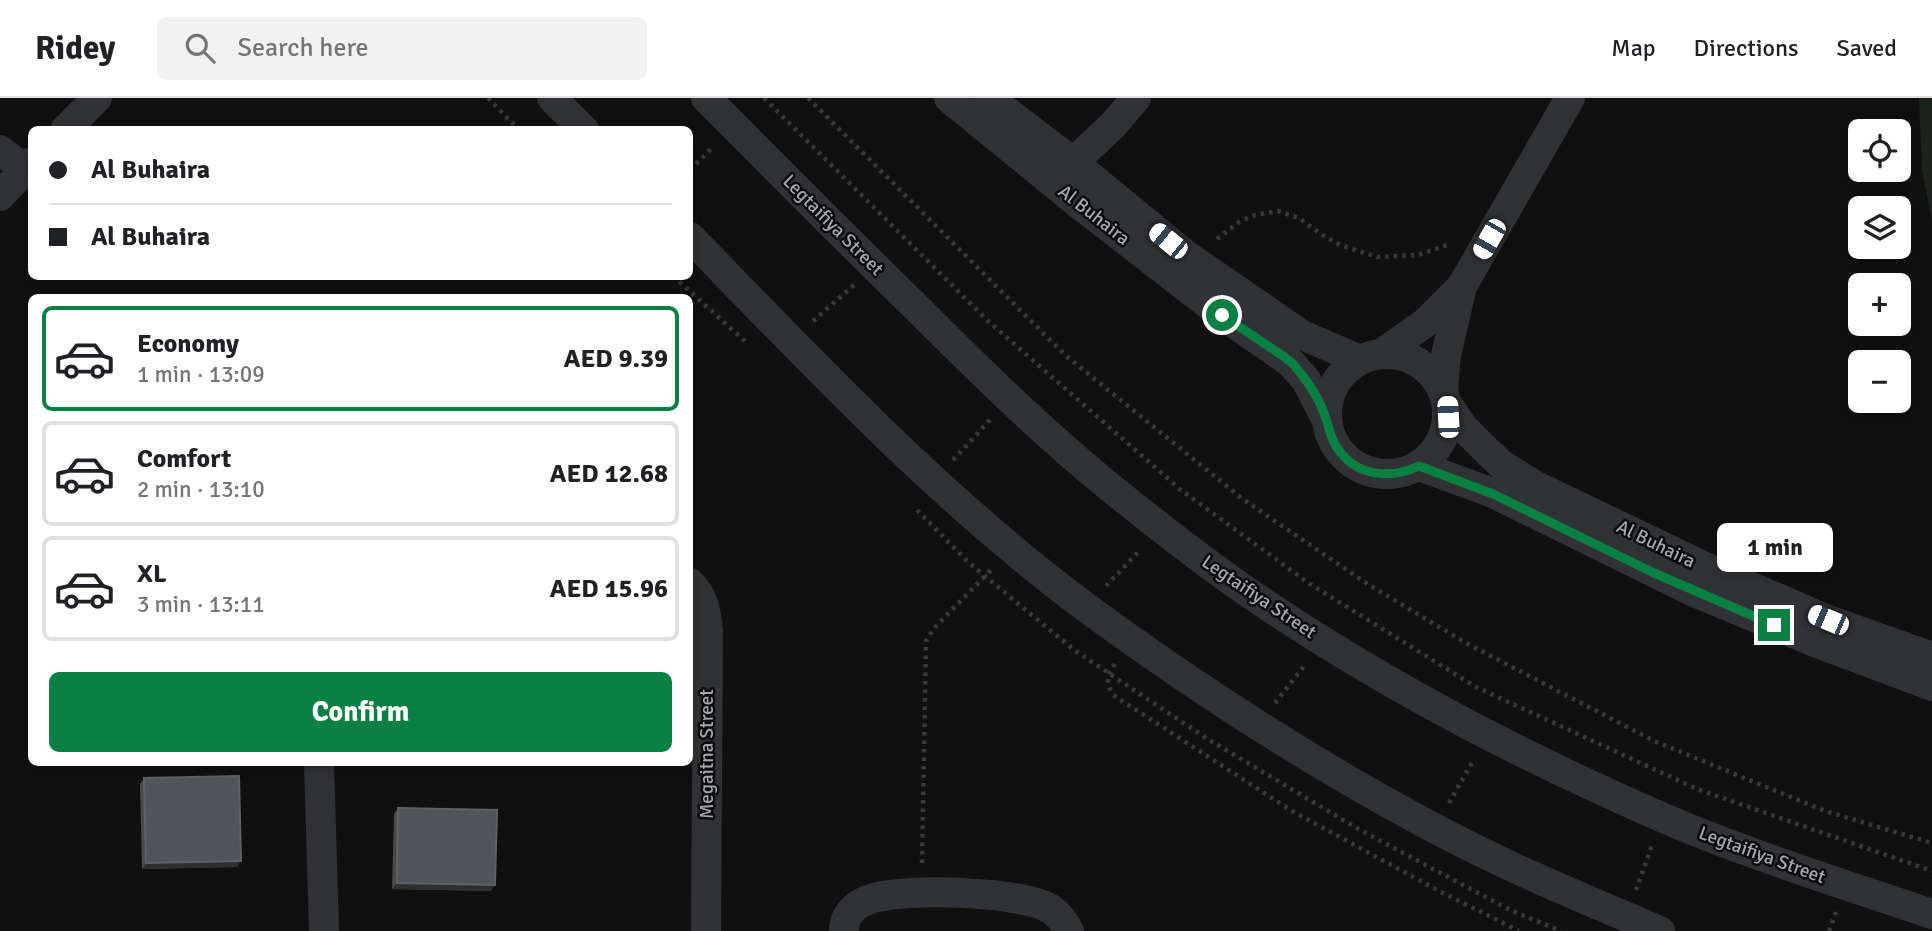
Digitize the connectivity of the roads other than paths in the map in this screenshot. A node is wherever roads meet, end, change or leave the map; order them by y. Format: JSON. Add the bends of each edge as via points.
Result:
{"nodes":[{"id":1,"x":97,"y":98,"type":"edge"},
{"id":2,"x":552,"y":98,"type":"edge"},
{"id":3,"x":706,"y":98,"type":"edge"},
{"id":4,"x":949,"y":98,"type":"edge"},
{"id":5,"x":989,"y":98,"type":"edge"},
{"id":6,"x":1136,"y":98,"type":"edge"},
{"id":7,"x":1570,"y":98,"type":"edge"},
{"id":8,"x":69,"y":126,"type":"edge"},
{"id":9,"x":580,"y":126,"type":"edge"},
{"id":10,"x":0,"y":150,"type":"edge"},
{"id":11,"x":1074,"y":163,"type":"junction"},
{"id":12,"x":28,"y":166,"type":"edge"},
{"id":13,"x":1052,"y":182,"type":"junction"},
{"id":14,"x":0,"y":196,"type":"edge"},
{"id":15,"x":693,"y":240,"type":"edge"},
{"id":16,"x":1462,"y":286,"type":"junction"},
{"id":17,"x":1371,"y":357,"type":"junction"},
{"id":18,"x":1445,"y":396,"type":"junction"},
{"id":19,"x":1326,"y":419,"type":"junction"},
{"id":20,"x":1419,"y":466,"type":"junction"},
{"id":21,"x":693,"y":586,"type":"edge"},
{"id":22,"x":1735,"y":594,"type":"junction"},
{"id":23,"x":1932,"y":657,"type":"edge"},
{"id":24,"x":1932,"y":686,"type":"edge"},
{"id":25,"x":319,"y":766,"type":"edge"},
{"id":26,"x":1932,"y":914,"type":"edge"},
{"id":27,"x":324,"y":931,"type":"edge"},
{"id":28,"x":706,"y":931,"type":"edge"},
{"id":29,"x":844,"y":931,"type":"edge"},
{"id":30,"x":1069,"y":931,"type":"edge"},
{"id":31,"x":1660,"y":931,"type":"edge"}],
"edges":[{"from":1,"to":8,"type":"street"},
{"from":2,"to":9,"type":"street"},
{"from":3,"to":26,"type":"street","name":"Legtaifiya Street","via":[[1009,400],[1105,484],[1254,597],[1425,701],[1542,762],[1746,851]]},
{"from":4,"to":13,"type":"street","name":"Al Buhaira"},
{"from":5,"to":11,"type":"street","name":"Al Buhaira"},
{"from":6,"to":11,"type":"street"},
{"from":7,"to":16,"type":"street"},
{"from":10,"to":12,"type":"street"},
{"from":11,"to":13,"type":"street"},
{"from":11,"to":17,"type":"street","name":"Al Buhaira","via":[[1186,255],[1302,335]]},
{"from":12,"to":14,"type":"street"},
{"from":13,"to":19,"type":"street","name":"Al Buhaira","via":[[1222,315],[1290,362],[1306,380]]},
{"from":15,"to":31,"type":"street","via":[[933,481],[1013,550],[1131,640],[1257,726],[1434,828]]},
{"from":16,"to":17,"type":"street","via":[[1425,323]]},
{"from":16,"to":18,"type":"street","via":[[1446,355]]},
{"from":17,"to":18,"type":"street","via":[[1396,354],[1417,362],[1435,377]]},
{"from":17,"to":19,"type":"street","via":[[1348,367],[1335,384]]},
{"from":18,"to":20,"type":"street","via":[[1446,432]]},
{"from":18,"to":22,"type":"street","name":"Al Buhaira","via":[[1462,426],[1502,465],[1703,566]]},
{"from":19,"to":20,"type":"street","via":[[1336,448],[1360,468],[1390,475]]},
{"from":20,"to":22,"type":"street","name":"Al Buhaira","via":[[1493,494],[1646,569]]},
{"from":21,"to":28,"type":"street","name":"Megaitna Street","via":[[704,603],[708,631]]},
{"from":22,"to":23,"type":"street","name":"Al Buhaira","via":[[1828,620]]},
{"from":22,"to":24,"type":"street","name":"Al Buhaira","via":[[1817,643]]},
{"from":25,"to":27,"type":"street"},
{"from":29,"to":30,"type":"street","via":[[849,913],[867,900],[900,893],[957,893],[1033,902],[1051,910]]}]}
